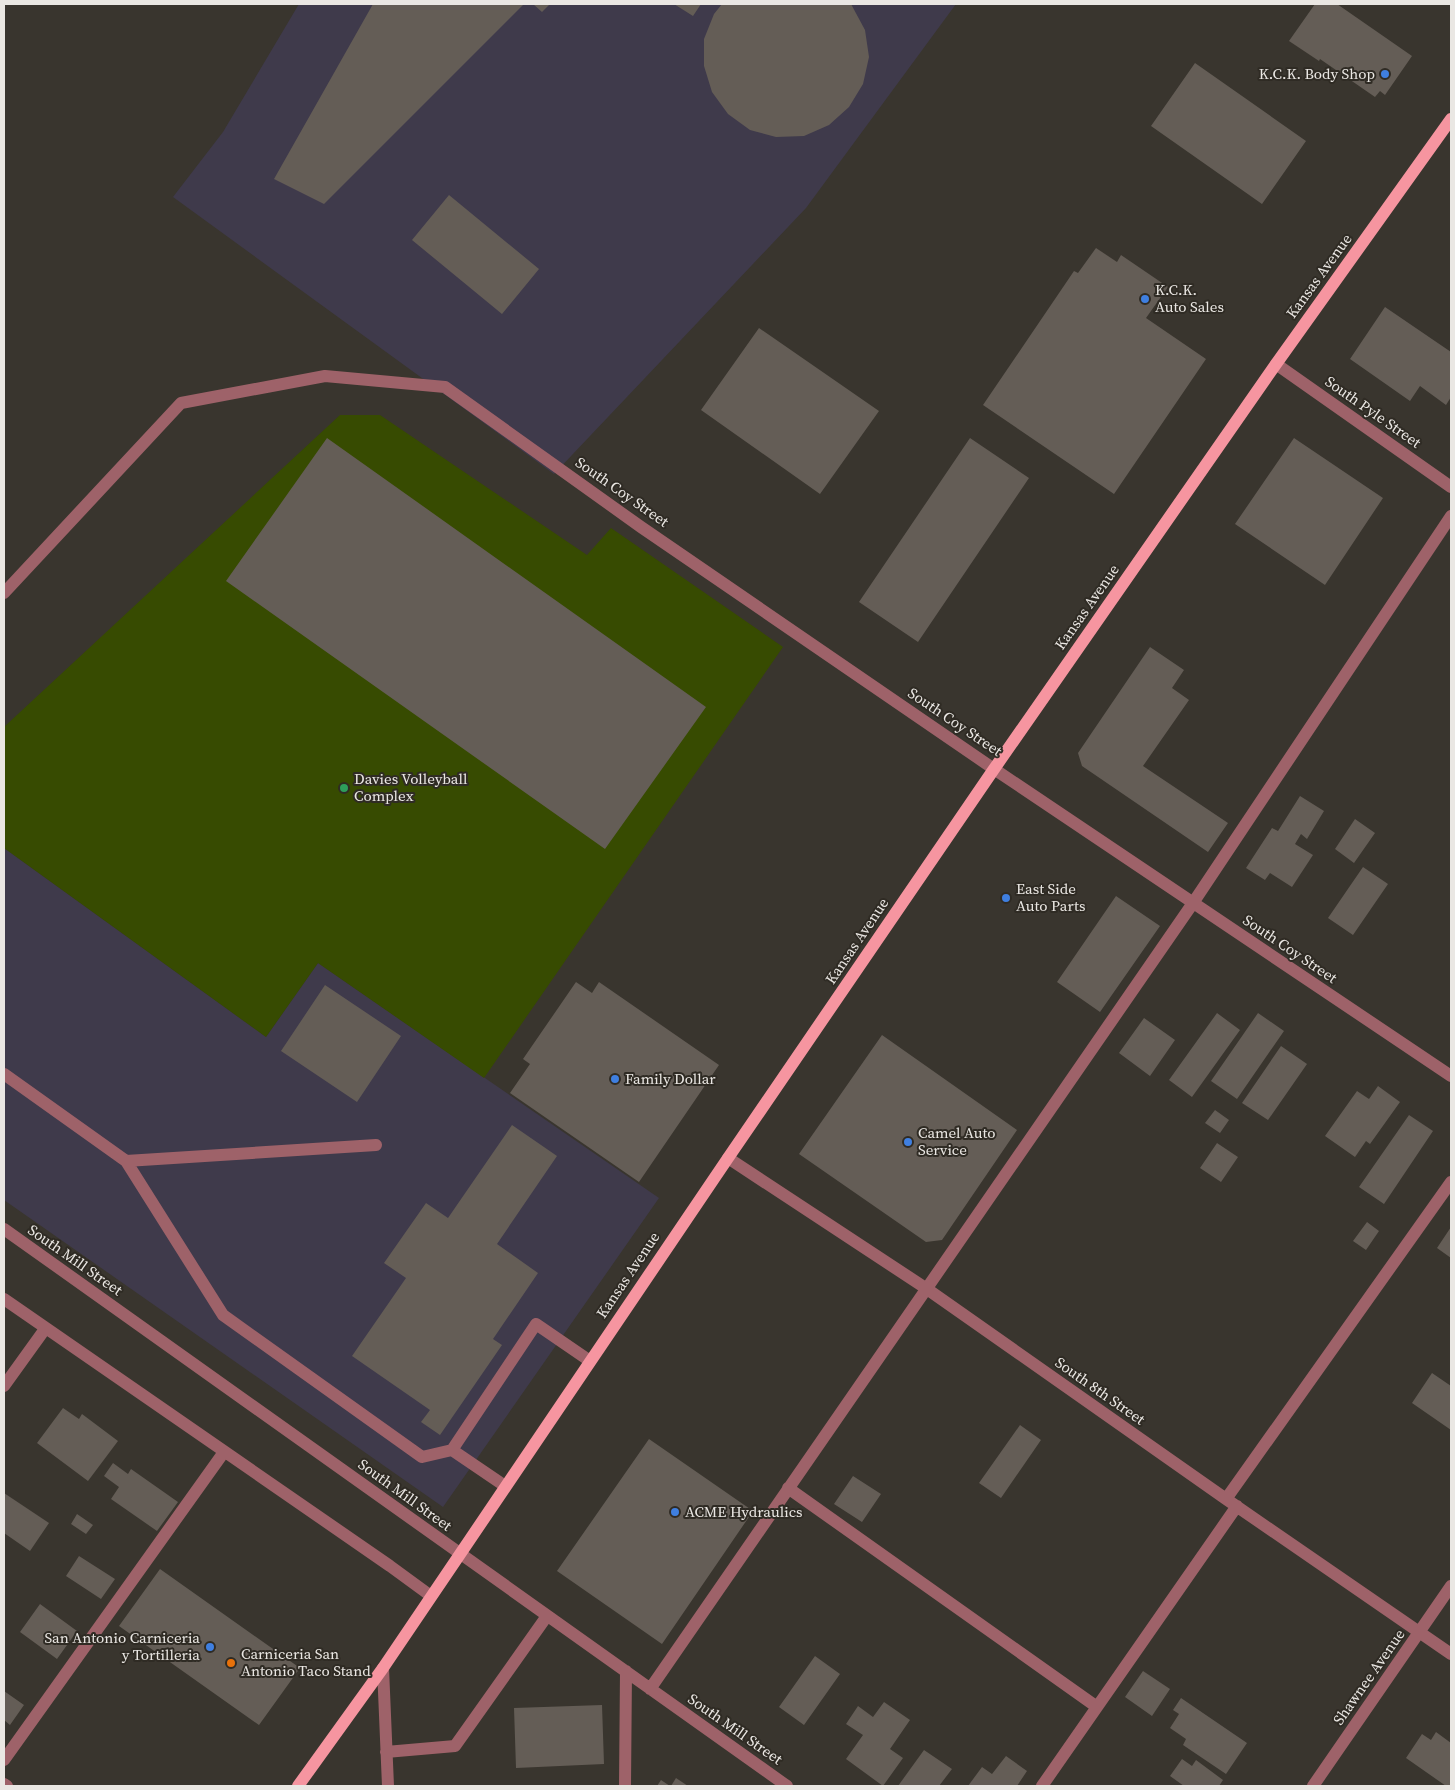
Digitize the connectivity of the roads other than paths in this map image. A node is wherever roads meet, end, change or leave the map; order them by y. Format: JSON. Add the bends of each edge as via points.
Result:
{"nodes":[{"id":1,"x":1451,"y":119,"type":"edge"},
{"id":2,"x":1276,"y":364,"type":"junction"},
{"id":3,"x":1451,"y":487,"type":"edge"},
{"id":4,"x":1451,"y":516,"type":"edge"},
{"id":5,"x":4,"y":593,"type":"edge"},
{"id":6,"x":994,"y":769,"type":"junction"},
{"id":7,"x":1193,"y":903,"type":"junction"},
{"id":8,"x":4,"y":1074,"type":"edge"},
{"id":9,"x":1451,"y":1076,"type":"edge"},
{"id":10,"x":376,"y":1145,"type":"dead end"},
{"id":11,"x":728,"y":1158,"type":"junction"},
{"id":12,"x":126,"y":1161,"type":"junction"},
{"id":13,"x":1451,"y":1182,"type":"edge"},
{"id":14,"x":4,"y":1229,"type":"edge"},
{"id":15,"x":927,"y":1289,"type":"junction"},
{"id":16,"x":4,"y":1299,"type":"edge"},
{"id":17,"x":45,"y":1329,"type":"junction"},
{"id":18,"x":590,"y":1361,"type":"junction"},
{"id":19,"x":4,"y":1386,"type":"edge"},
{"id":20,"x":452,"y":1450,"type":"junction"},
{"id":21,"x":224,"y":1452,"type":"junction"},
{"id":22,"x":505,"y":1486,"type":"junction"},
{"id":23,"x":788,"y":1488,"type":"junction"},
{"id":24,"x":1232,"y":1503,"type":"junction"},
{"id":25,"x":459,"y":1553,"type":"junction"},
{"id":26,"x":1451,"y":1586,"type":"edge"},
{"id":27,"x":431,"y":1596,"type":"junction"},
{"id":28,"x":547,"y":1616,"type":"junction"},
{"id":29,"x":1420,"y":1632,"type":"junction"},
{"id":30,"x":1451,"y":1654,"type":"edge"},
{"id":31,"x":383,"y":1668,"type":"junction"},
{"id":32,"x":626,"y":1671,"type":"junction"},
{"id":33,"x":650,"y":1689,"type":"junction"},
{"id":34,"x":1097,"y":1707,"type":"junction"},
{"id":35,"x":386,"y":1752,"type":"junction"},
{"id":36,"x":4,"y":1760,"type":"edge"},
{"id":37,"x":4,"y":1784,"type":"edge"},
{"id":38,"x":7,"y":1786,"type":"edge"},
{"id":39,"x":298,"y":1786,"type":"edge"},
{"id":40,"x":388,"y":1786,"type":"edge"},
{"id":41,"x":625,"y":1786,"type":"edge"},
{"id":42,"x":787,"y":1786,"type":"edge"},
{"id":43,"x":1042,"y":1786,"type":"edge"},
{"id":44,"x":1313,"y":1786,"type":"edge"}],
"edges":[{"from":1,"to":2,"type":"main road","name":"Kansas Avenue"},
{"from":2,"to":3,"type":"street","name":"South Pyle Street"},
{"from":2,"to":6,"type":"main road","name":"Kansas Avenue"},
{"from":4,"to":7,"type":"street"},
{"from":5,"to":6,"type":"street","name":"South Coy Street","via":[[181,403],[325,376],[445,387]]},
{"from":6,"to":7,"type":"street","name":"South Coy Street"},
{"from":6,"to":11,"type":"main road","name":"Kansas Avenue"},
{"from":7,"to":9,"type":"street","name":"South Coy Street"},
{"from":7,"to":15,"type":"street"},
{"from":8,"to":12,"type":"street"},
{"from":10,"to":12,"type":"street"},
{"from":11,"to":15,"type":"street","name":"South 8th Street"},
{"from":11,"to":18,"type":"main road","name":"Kansas Avenue"},
{"from":12,"to":20,"type":"street","via":[[223,1315],[422,1457]]},
{"from":13,"to":24,"type":"street"},
{"from":14,"to":25,"type":"street","name":"South Mill Street"},
{"from":15,"to":23,"type":"street"},
{"from":15,"to":24,"type":"street","name":"South 8th Street"},
{"from":16,"to":17,"type":"street"},
{"from":17,"to":19,"type":"street"},
{"from":17,"to":21,"type":"street"},
{"from":18,"to":20,"type":"street","via":[[536,1324]]},
{"from":18,"to":22,"type":"main road","name":"Kansas Avenue"},
{"from":20,"to":22,"type":"street"},
{"from":21,"to":27,"type":"street"},
{"from":21,"to":36,"type":"street"},
{"from":22,"to":25,"type":"main road","name":"Kansas Avenue"},
{"from":23,"to":33,"type":"street"},
{"from":23,"to":34,"type":"street"},
{"from":24,"to":29,"type":"street","name":"South 8th Street"},
{"from":24,"to":34,"type":"street"},
{"from":25,"to":27,"type":"main road","name":"Kansas Avenue"},
{"from":25,"to":28,"type":"street","name":"South Mill Street"},
{"from":26,"to":29,"type":"street","name":"Shawnee Avenue"},
{"from":27,"to":31,"type":"main road","name":"Kansas Avenue"},
{"from":28,"to":32,"type":"street","name":"South Mill Street"},
{"from":28,"to":35,"type":"street","via":[[455,1746]]},
{"from":29,"to":30,"type":"street","name":"South 8th Street"},
{"from":29,"to":44,"type":"street","name":"Shawnee Avenue"},
{"from":31,"to":35,"type":"street"},
{"from":31,"to":39,"type":"main road","name":"Kansas Avenue"},
{"from":32,"to":33,"type":"street","name":"South Mill Street"},
{"from":32,"to":41,"type":"street"},
{"from":33,"to":42,"type":"street","name":"South Mill Street"},
{"from":34,"to":43,"type":"street"},
{"from":35,"to":40,"type":"street"},
{"from":37,"to":38,"type":"street"}]}
